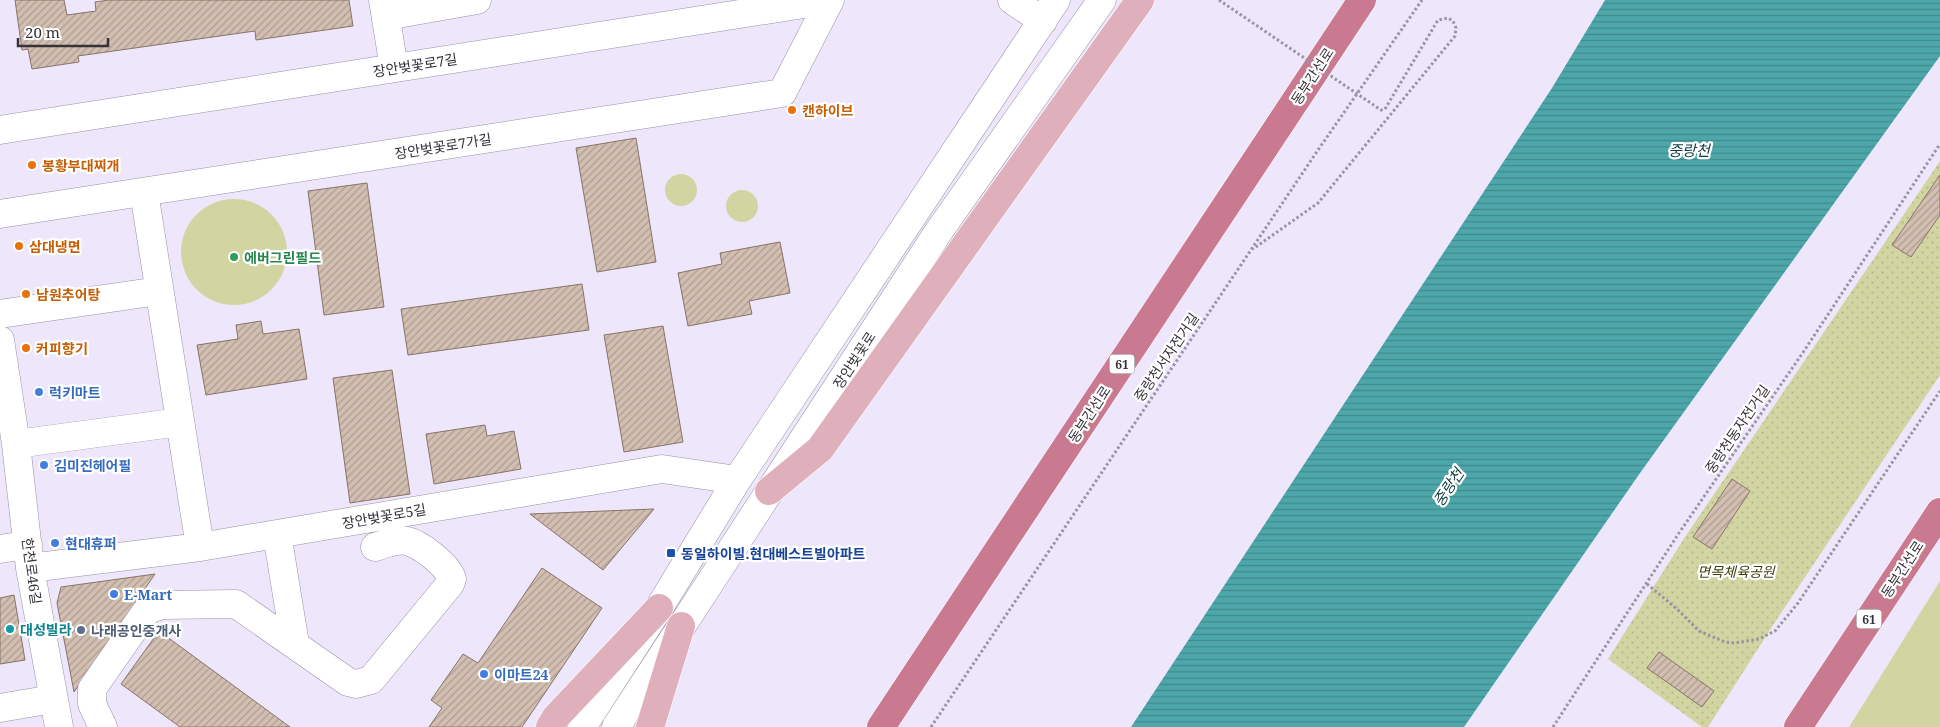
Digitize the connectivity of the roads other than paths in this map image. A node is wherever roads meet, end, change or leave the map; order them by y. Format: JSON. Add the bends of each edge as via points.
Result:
{"nodes":[{"id":1,"x":477,"y":0,"type":"edge"},
{"id":2,"x":829,"y":0,"type":"edge"},
{"id":3,"x":1012,"y":0,"type":"edge"},
{"id":4,"x":1102,"y":0,"type":"edge"},
{"id":5,"x":1140,"y":0,"type":"edge"},
{"id":6,"x":1362,"y":0,"type":"edge"},
{"id":7,"x":384,"y":8,"type":"edge"},
{"id":8,"x":1049,"y":10,"type":"edge"},
{"id":9,"x":394,"y":68,"type":"junction"},
{"id":10,"x":0,"y":130,"type":"edge"},
{"id":11,"x":144,"y":192,"type":"junction"},
{"id":12,"x":0,"y":214,"type":"edge"},
{"id":13,"x":159,"y":291,"type":"junction"},
{"id":14,"x":0,"y":314,"type":"edge"},
{"id":15,"x":1,"y":356,"type":"edge"},
{"id":16,"x":180,"y":422,"type":"junction"},
{"id":17,"x":10,"y":436,"type":"edge"},
{"id":18,"x":737,"y":480,"type":"junction"},
{"id":19,"x":769,"y":491,"type":"junction"},
{"id":20,"x":1940,"y":512,"type":"edge"},
{"id":21,"x":277,"y":534,"type":"junction"},
{"id":22,"x":200,"y":547,"type":"junction"},
{"id":23,"x":375,"y":547,"type":"dead end"},
{"id":24,"x":0,"y":549,"type":"edge"},
{"id":25,"x":29,"y":556,"type":"junction"},
{"id":26,"x":659,"y":608,"type":"junction"},
{"id":27,"x":682,"y":626,"type":"junction"},
{"id":28,"x":295,"y":644,"type":"junction"},
{"id":29,"x":54,"y":699,"type":"junction"},
{"id":30,"x":0,"y":708,"type":"edge"},
{"id":31,"x":59,"y":727,"type":"edge"},
{"id":32,"x":103,"y":727,"type":"edge"},
{"id":33,"x":550,"y":727,"type":"edge"},
{"id":34,"x":582,"y":727,"type":"edge"},
{"id":35,"x":616,"y":727,"type":"edge"},
{"id":36,"x":650,"y":727,"type":"edge"},
{"id":37,"x":881,"y":727,"type":"edge"},
{"id":38,"x":1798,"y":727,"type":"edge"}],
"edges":[{"from":1,"to":7,"type":"street"},
{"from":2,"to":9,"type":"street","name":"장안벚꽃로7길"},
{"from":2,"to":11,"type":"street","name":"장안벚꽃로7가길","via":[[782,93]]},
{"from":3,"to":8,"type":"street"},
{"from":4,"to":19,"type":"street","name":"장안벚꽃로","via":[[939,231]]},
{"from":5,"to":19,"type":"main road","via":[[820,449]]},
{"from":6,"to":37,"type":"highway","name":"동부간선로","number":"61"},
{"from":7,"to":9,"type":"street"},
{"from":8,"to":18,"type":"street"},
{"from":9,"to":10,"type":"street","name":"장안벚꽃로7길"},
{"from":11,"to":12,"type":"street","name":"장안벚꽃로7가길"},
{"from":11,"to":13,"type":"street"},
{"from":13,"to":14,"type":"street"},
{"from":13,"to":16,"type":"street"},
{"from":15,"to":17,"type":"street","name":"한천로46길"},
{"from":16,"to":17,"type":"street"},
{"from":16,"to":22,"type":"street"},
{"from":17,"to":25,"type":"street","name":"한천로46길"},
{"from":18,"to":21,"type":"street","name":"장안벚꽃로5길","via":[[662,470]]},
{"from":18,"to":26,"type":"street"},
{"from":19,"to":27,"type":"street","name":"장안벚꽃로"},
{"from":20,"to":38,"type":"highway","name":"동부간선로","number":"61"},
{"from":21,"to":22,"type":"street","name":"장안벚꽃로5길"},
{"from":21,"to":28,"type":"street"},
{"from":22,"to":25,"type":"street","name":"장안벚꽃로5길"},
{"from":23,"to":28,"type":"street","via":[[407,541],[448,570],[452,579],[450,584],[375,677],[366,682],[348,682]]},
{"from":24,"to":25,"type":"street","name":"장안벚꽃로5길"},
{"from":25,"to":29,"type":"street","name":"한천로46길"},
{"from":26,"to":33,"type":"main road"},
{"from":26,"to":34,"type":"street"},
{"from":27,"to":35,"type":"street","name":"장안벚꽃로"},
{"from":27,"to":36,"type":"main road"},
{"from":28,"to":32,"type":"street","via":[[236,604],[162,605],[150,609],[92,689],[92,704]]},
{"from":29,"to":30,"type":"street"},
{"from":29,"to":31,"type":"street","name":"한천로46길"}]}
